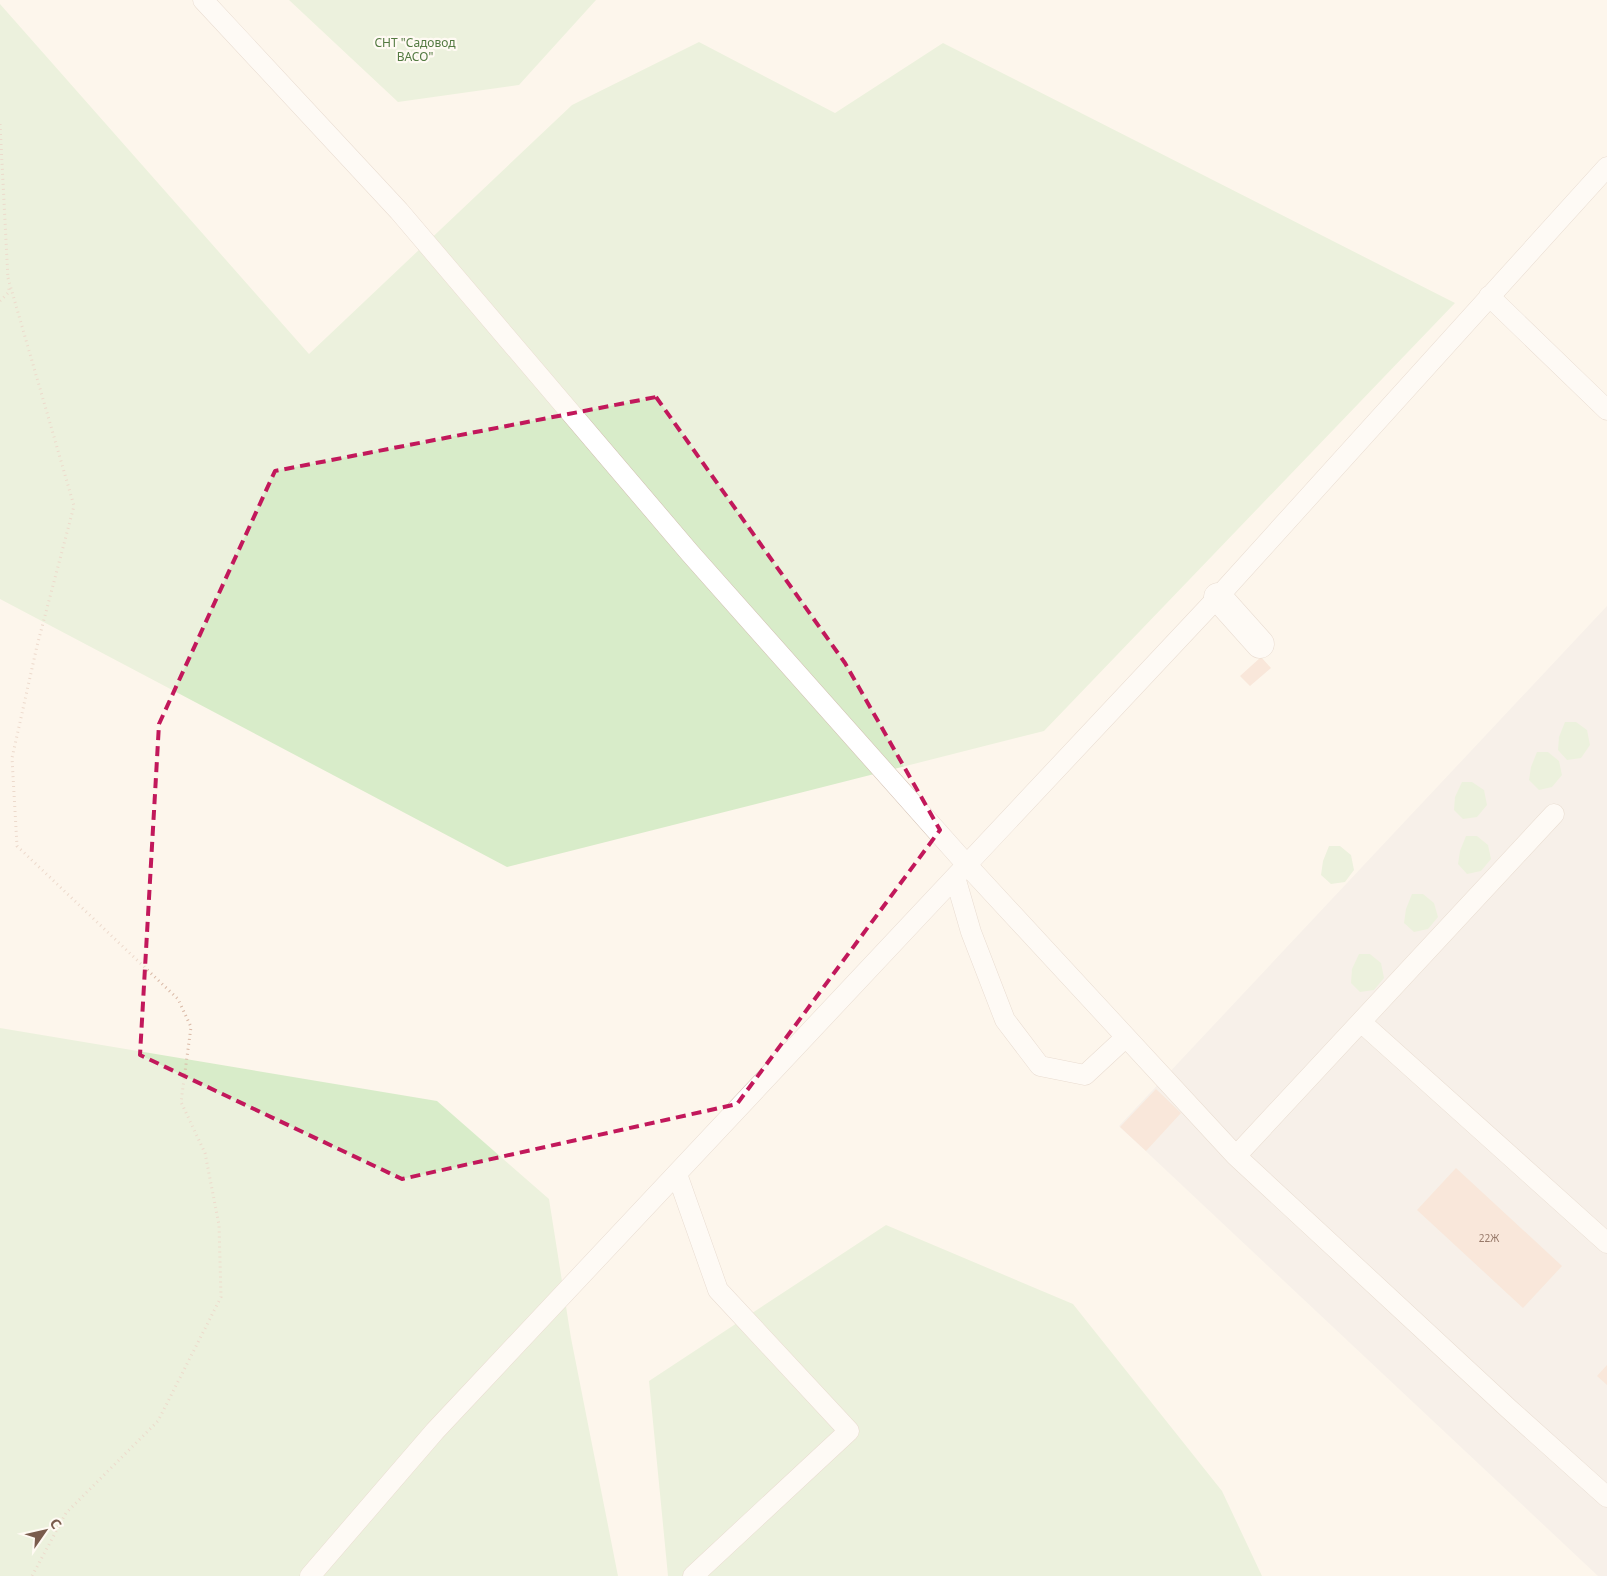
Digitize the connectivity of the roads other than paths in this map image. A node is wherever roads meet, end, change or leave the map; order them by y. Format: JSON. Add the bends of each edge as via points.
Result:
{"nodes":[{"id":1,"x":203,"y":0,"type":"edge"},
{"id":2,"x":1607,"y":167,"type":"edge"},
{"id":3,"x":1489,"y":296,"type":"junction"},
{"id":4,"x":1607,"y":410,"type":"edge"},
{"id":5,"x":1218,"y":597,"type":"junction"},
{"id":6,"x":1260,"y":644,"type":"dead end"},
{"id":7,"x":1554,"y":814,"type":"dead end"},
{"id":8,"x":961,"y":871,"type":"junction"},
{"id":9,"x":1361,"y":1022,"type":"junction"},
{"id":10,"x":1126,"y":1037,"type":"junction"},
{"id":11,"x":1236,"y":1156,"type":"junction"},
{"id":12,"x":677,"y":1174,"type":"junction"},
{"id":13,"x":1607,"y":1243,"type":"edge"},
{"id":14,"x":1607,"y":1497,"type":"edge"},
{"id":15,"x":310,"y":1576,"type":"edge"},
{"id":16,"x":693,"y":1576,"type":"edge"}],
"edges":[{"from":1,"to":8,"type":"lane","via":[[399,211]]},
{"from":2,"to":3,"type":"lane"},
{"from":3,"to":4,"type":"lane"},
{"from":3,"to":5,"type":"lane"},
{"from":5,"to":6,"type":"street"},
{"from":5,"to":8,"type":"lane"},
{"from":7,"to":9,"type":"lane"},
{"from":8,"to":10,"type":"lane"},
{"from":8,"to":10,"type":"lane","via":[[971,932],[1005,1020],[1040,1066],[1085,1075]]},
{"from":8,"to":12,"type":"lane"},
{"from":9,"to":11,"type":"lane"},
{"from":9,"to":13,"type":"lane"},
{"from":10,"to":11,"type":"lane"},
{"from":11,"to":14,"type":"lane"},
{"from":12,"to":15,"type":"lane","via":[[436,1431]]},
{"from":12,"to":16,"type":"lane","via":[[718,1290],[849,1431]]}]}
